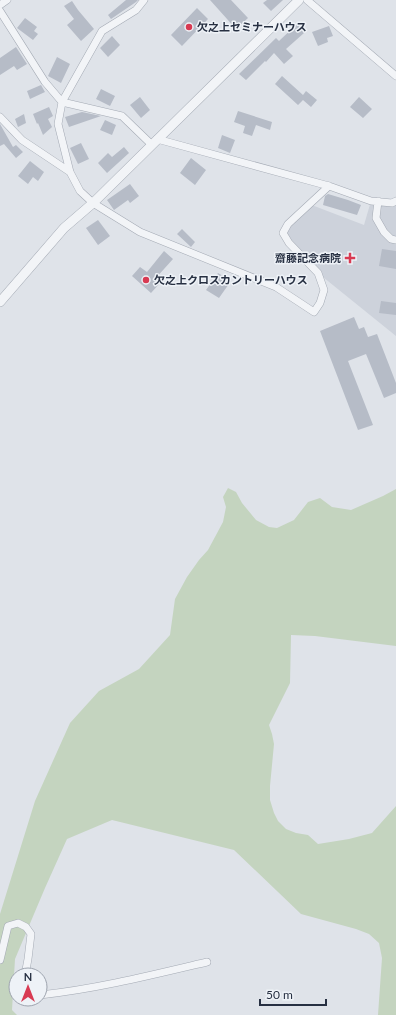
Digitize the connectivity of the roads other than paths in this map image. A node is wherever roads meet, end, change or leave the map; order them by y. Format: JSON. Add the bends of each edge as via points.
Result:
{"nodes":[{"id":1,"x":7,"y":0,"type":"edge"},
{"id":2,"x":144,"y":0,"type":"edge"},
{"id":3,"x":299,"y":0,"type":"edge"},
{"id":4,"x":307,"y":0,"type":"edge"},
{"id":5,"x":0,"y":5,"type":"edge"},
{"id":6,"x":0,"y":11,"type":"edge"},
{"id":7,"x":396,"y":76,"type":"edge"},
{"id":8,"x":62,"y":102,"type":"junction"},
{"id":9,"x":0,"y":117,"type":"edge"},
{"id":10,"x":154,"y":142,"type":"junction"},
{"id":11,"x":70,"y":172,"type":"junction"},
{"id":12,"x":329,"y":186,"type":"junction"},
{"id":13,"x":396,"y":201,"type":"edge"},
{"id":14,"x":378,"y":202,"type":"junction"},
{"id":15,"x":92,"y":203,"type":"junction"},
{"id":16,"x":396,"y":240,"type":"edge"},
{"id":17,"x":0,"y":302,"type":"edge"},
{"id":18,"x":0,"y":960,"type":"edge"},
{"id":19,"x":207,"y":962,"type":"dead end"},
{"id":20,"x":26,"y":967,"type":"edge"},
{"id":21,"x":48,"y":994,"type":"edge"}],
"edges":[{"from":1,"to":5,"type":"street"},
{"from":2,"to":8,"type":"street","via":[[136,10],[102,31]]},
{"from":3,"to":10,"type":"street"},
{"from":4,"to":7,"type":"street"},
{"from":6,"to":8,"type":"street","via":[[45,82]]},
{"from":8,"to":10,"type":"street","via":[[122,116]]},
{"from":8,"to":11,"type":"street","via":[[58,124]]},
{"from":9,"to":11,"type":"street","via":[[22,140]]},
{"from":10,"to":12,"type":"street"},
{"from":10,"to":15,"type":"street"},
{"from":11,"to":15,"type":"street","via":[[80,190]]},
{"from":12,"to":14,"type":"street"},
{"from":12,"to":15,"type":"street","via":[[288,224],[283,233],[289,243],[318,273],[324,290],[314,312],[276,287],[140,232]]},
{"from":13,"to":14,"type":"street"},
{"from":14,"to":16,"type":"street","via":[[376,218],[384,232]]},
{"from":15,"to":17,"type":"street","via":[[64,228]]},
{"from":18,"to":20,"type":"street","via":[[8,926],[18,923],[26,927],[31,934]]},
{"from":19,"to":21,"type":"street","via":[[145,977]]}]}
